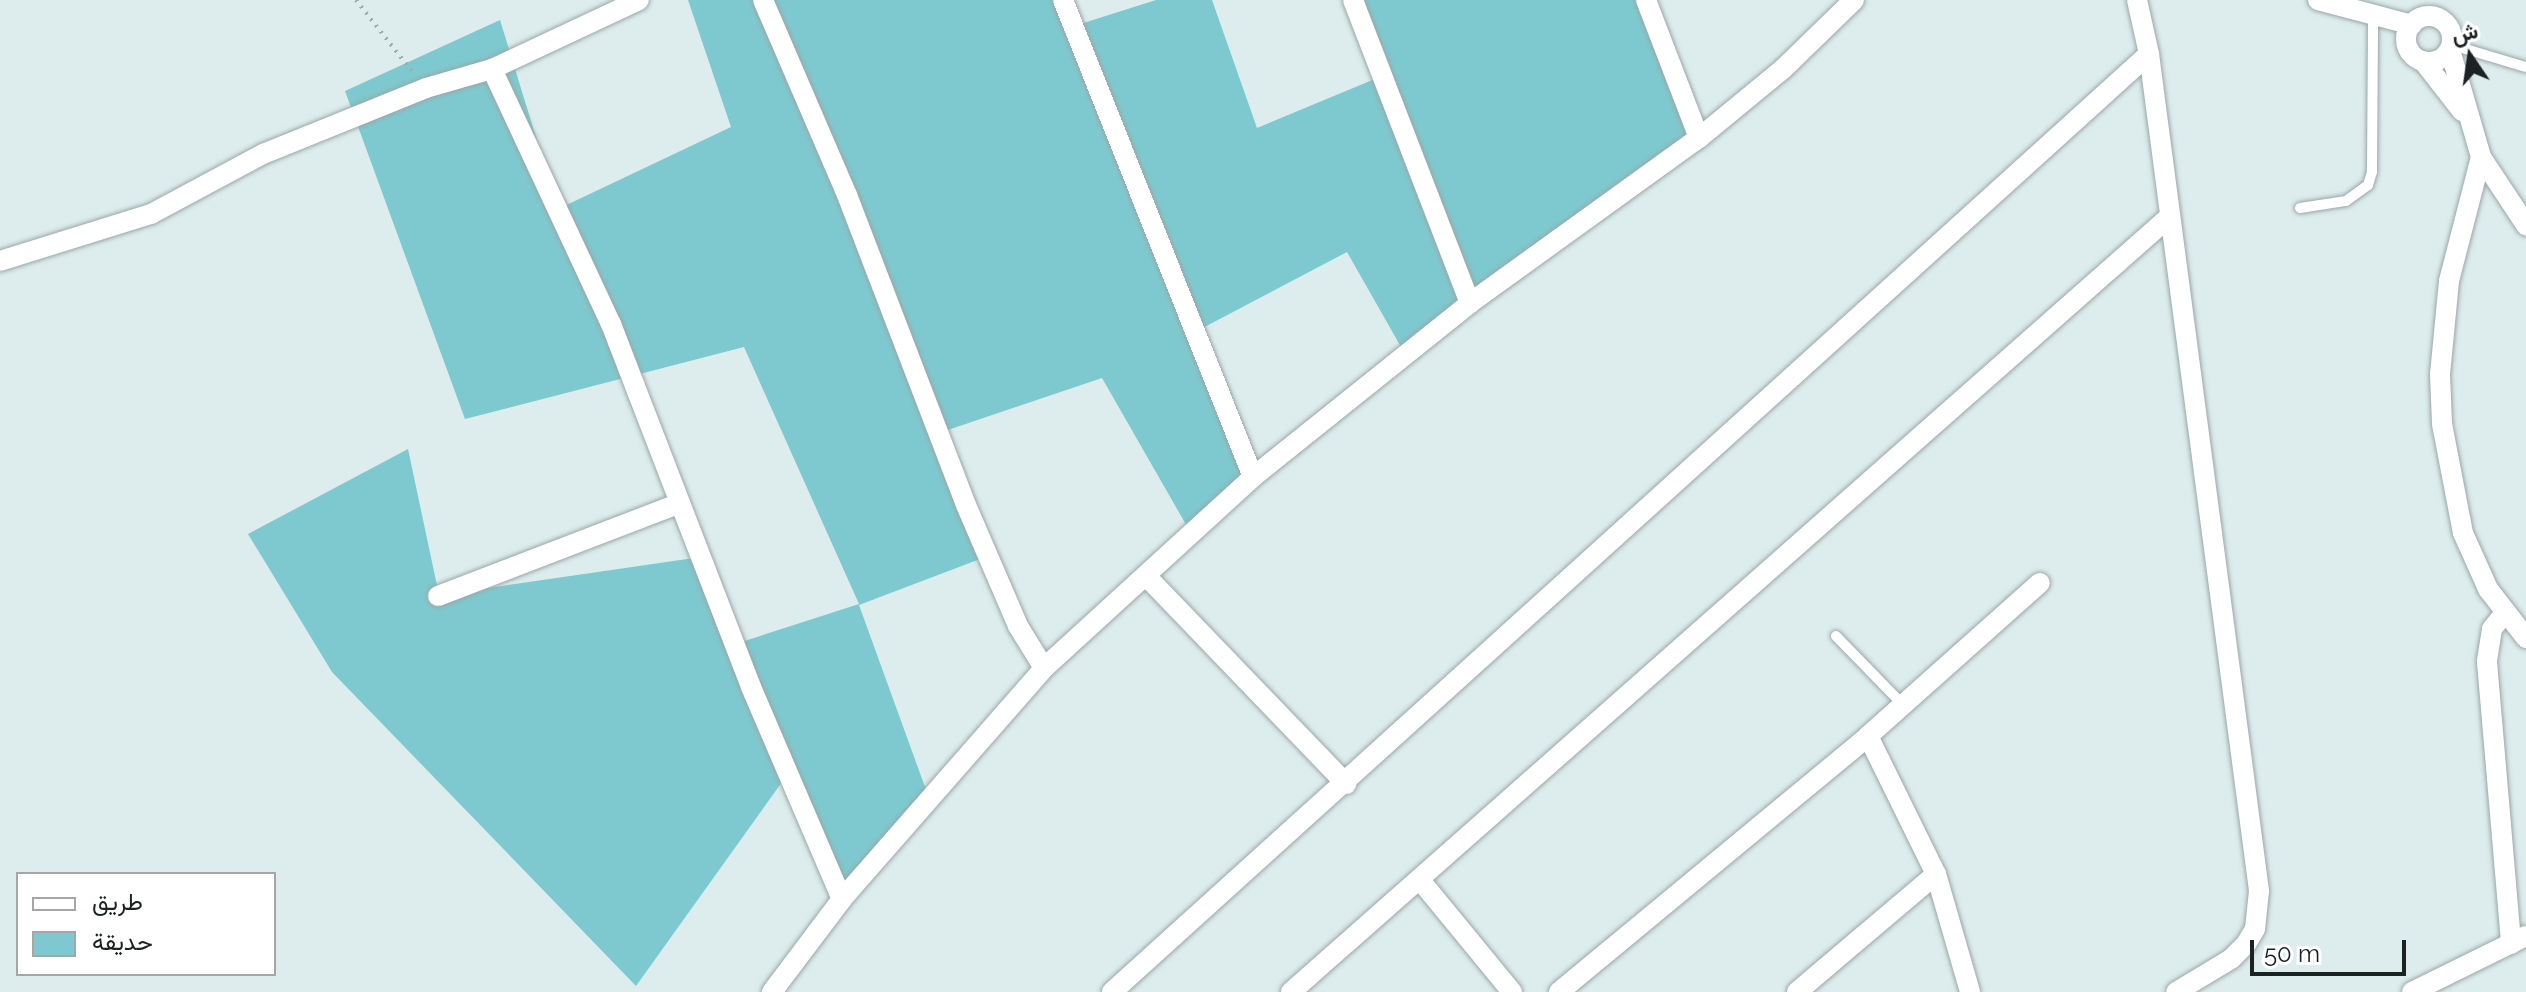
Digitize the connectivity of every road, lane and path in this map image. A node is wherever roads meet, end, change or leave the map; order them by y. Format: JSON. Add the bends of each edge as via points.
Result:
{"nodes":[{"id":1,"x":356,"y":0,"type":"edge"},
{"id":2,"x":639,"y":0,"type":"edge"},
{"id":3,"x":763,"y":0,"type":"edge"},
{"id":4,"x":1063,"y":0,"type":"edge"},
{"id":5,"x":1353,"y":0,"type":"edge"},
{"id":6,"x":1646,"y":0,"type":"edge"},
{"id":7,"x":1854,"y":0,"type":"edge"},
{"id":8,"x":2137,"y":0,"type":"edge"},
{"id":9,"x":2318,"y":0,"type":"edge"},
{"id":10,"x":2434,"y":9,"type":"edge"},
{"id":11,"x":2373,"y":14,"type":"junction"},
{"id":12,"x":2412,"y":25,"type":"junction"},
{"id":13,"x":2451,"y":48,"type":"junction"},
{"id":14,"x":2149,"y":54,"type":"junction"},
{"id":15,"x":2424,"y":62,"type":"junction"},
{"id":16,"x":2526,"y":67,"type":"edge"},
{"id":17,"x":492,"y":69,"type":"junction"},
{"id":18,"x":426,"y":88,"type":"junction"},
{"id":19,"x":2467,"y":118,"type":"junction"},
{"id":20,"x":1699,"y":138,"type":"junction"},
{"id":21,"x":2481,"y":157,"type":"junction"},
{"id":22,"x":2300,"y":208,"type":"dead end"},
{"id":23,"x":2168,"y":218,"type":"junction"},
{"id":24,"x":2526,"y":225,"type":"edge"},
{"id":25,"x":0,"y":261,"type":"edge"},
{"id":26,"x":1470,"y":303,"type":"junction"},
{"id":27,"x":1253,"y":477,"type":"junction"},
{"id":28,"x":680,"y":503,"type":"junction"},
{"id":29,"x":1148,"y":578,"type":"junction"},
{"id":30,"x":2040,"y":583,"type":"dead end"},
{"id":31,"x":438,"y":596,"type":"dead end"},
{"id":32,"x":2504,"y":614,"type":"junction"},
{"id":33,"x":1836,"y":636,"type":"dead end"},
{"id":34,"x":2526,"y":638,"type":"edge"},
{"id":35,"x":1044,"y":668,"type":"junction"},
{"id":36,"x":1903,"y":705,"type":"junction"},
{"id":37,"x":1868,"y":736,"type":"junction"},
{"id":38,"x":1346,"y":784,"type":"junction"},
{"id":39,"x":1936,"y":874,"type":"junction"},
{"id":40,"x":1420,"y":880,"type":"junction"},
{"id":41,"x":842,"y":899,"type":"junction"},
{"id":42,"x":2518,"y":940,"type":"edge"},
{"id":43,"x":772,"y":992,"type":"edge"},
{"id":44,"x":1112,"y":992,"type":"edge"},
{"id":45,"x":1291,"y":992,"type":"edge"},
{"id":46,"x":1512,"y":992,"type":"edge"},
{"id":47,"x":1559,"y":992,"type":"edge"},
{"id":48,"x":1797,"y":992,"type":"edge"},
{"id":49,"x":1970,"y":992,"type":"edge"},
{"id":50,"x":2176,"y":992,"type":"edge"},
{"id":51,"x":2412,"y":992,"type":"edge"}],
"edges":[{"from":1,"to":18,"type":"path"},
{"from":2,"to":17,"type":"street"},
{"from":3,"to":35,"type":"street","via":[[847,195],[966,505],[1018,626]]},
{"from":4,"to":27,"type":"street"},
{"from":5,"to":26,"type":"street"},
{"from":6,"to":20,"type":"street"},
{"from":7,"to":20,"type":"street","via":[[1783,69]]},
{"from":8,"to":14,"type":"street"},
{"from":9,"to":11,"type":"street"},
{"from":10,"to":12,"type":"street"},
{"from":10,"to":13,"type":"street","via":[[2450,28]]},
{"from":11,"to":12,"type":"street"},
{"from":11,"to":22,"type":"lane","via":[[2368,185],[2346,201]]},
{"from":12,"to":15,"type":"street","via":[[2407,47]]},
{"from":13,"to":15,"type":"street","via":[[2440,60]]},
{"from":13,"to":16,"type":"lane"},
{"from":13,"to":19,"type":"street"},
{"from":14,"to":23,"type":"street"},
{"from":14,"to":38,"type":"street"},
{"from":15,"to":19,"type":"street"},
{"from":17,"to":18,"type":"street"},
{"from":17,"to":28,"type":"street","via":[[611,324]]},
{"from":18,"to":25,"type":"street","via":[[263,154],[151,214]]},
{"from":19,"to":21,"type":"street"},
{"from":20,"to":26,"type":"street"},
{"from":21,"to":24,"type":"street"},
{"from":21,"to":32,"type":"street","via":[[2449,281],[2440,374],[2442,424],[2463,533]]},
{"from":23,"to":40,"type":"street"},
{"from":23,"to":50,"type":"street","via":[[2259,901],[2255,929],[2246,944]]},
{"from":26,"to":27,"type":"street"},
{"from":27,"to":29,"type":"street"},
{"from":28,"to":31,"type":"street"},
{"from":28,"to":41,"type":"street"},
{"from":29,"to":35,"type":"street"},
{"from":29,"to":38,"type":"street"},
{"from":30,"to":36,"type":"street"},
{"from":32,"to":34,"type":"street"},
{"from":32,"to":42,"type":"street","via":[[2492,629],[2487,662]]},
{"from":33,"to":36,"type":"lane"},
{"from":35,"to":41,"type":"street"},
{"from":36,"to":37,"type":"street"},
{"from":37,"to":39,"type":"street"},
{"from":37,"to":47,"type":"street"},
{"from":38,"to":44,"type":"street"},
{"from":39,"to":48,"type":"street"},
{"from":39,"to":49,"type":"street"},
{"from":40,"to":45,"type":"street"},
{"from":40,"to":46,"type":"street"},
{"from":41,"to":43,"type":"street"},
{"from":42,"to":51,"type":"street"}]}
